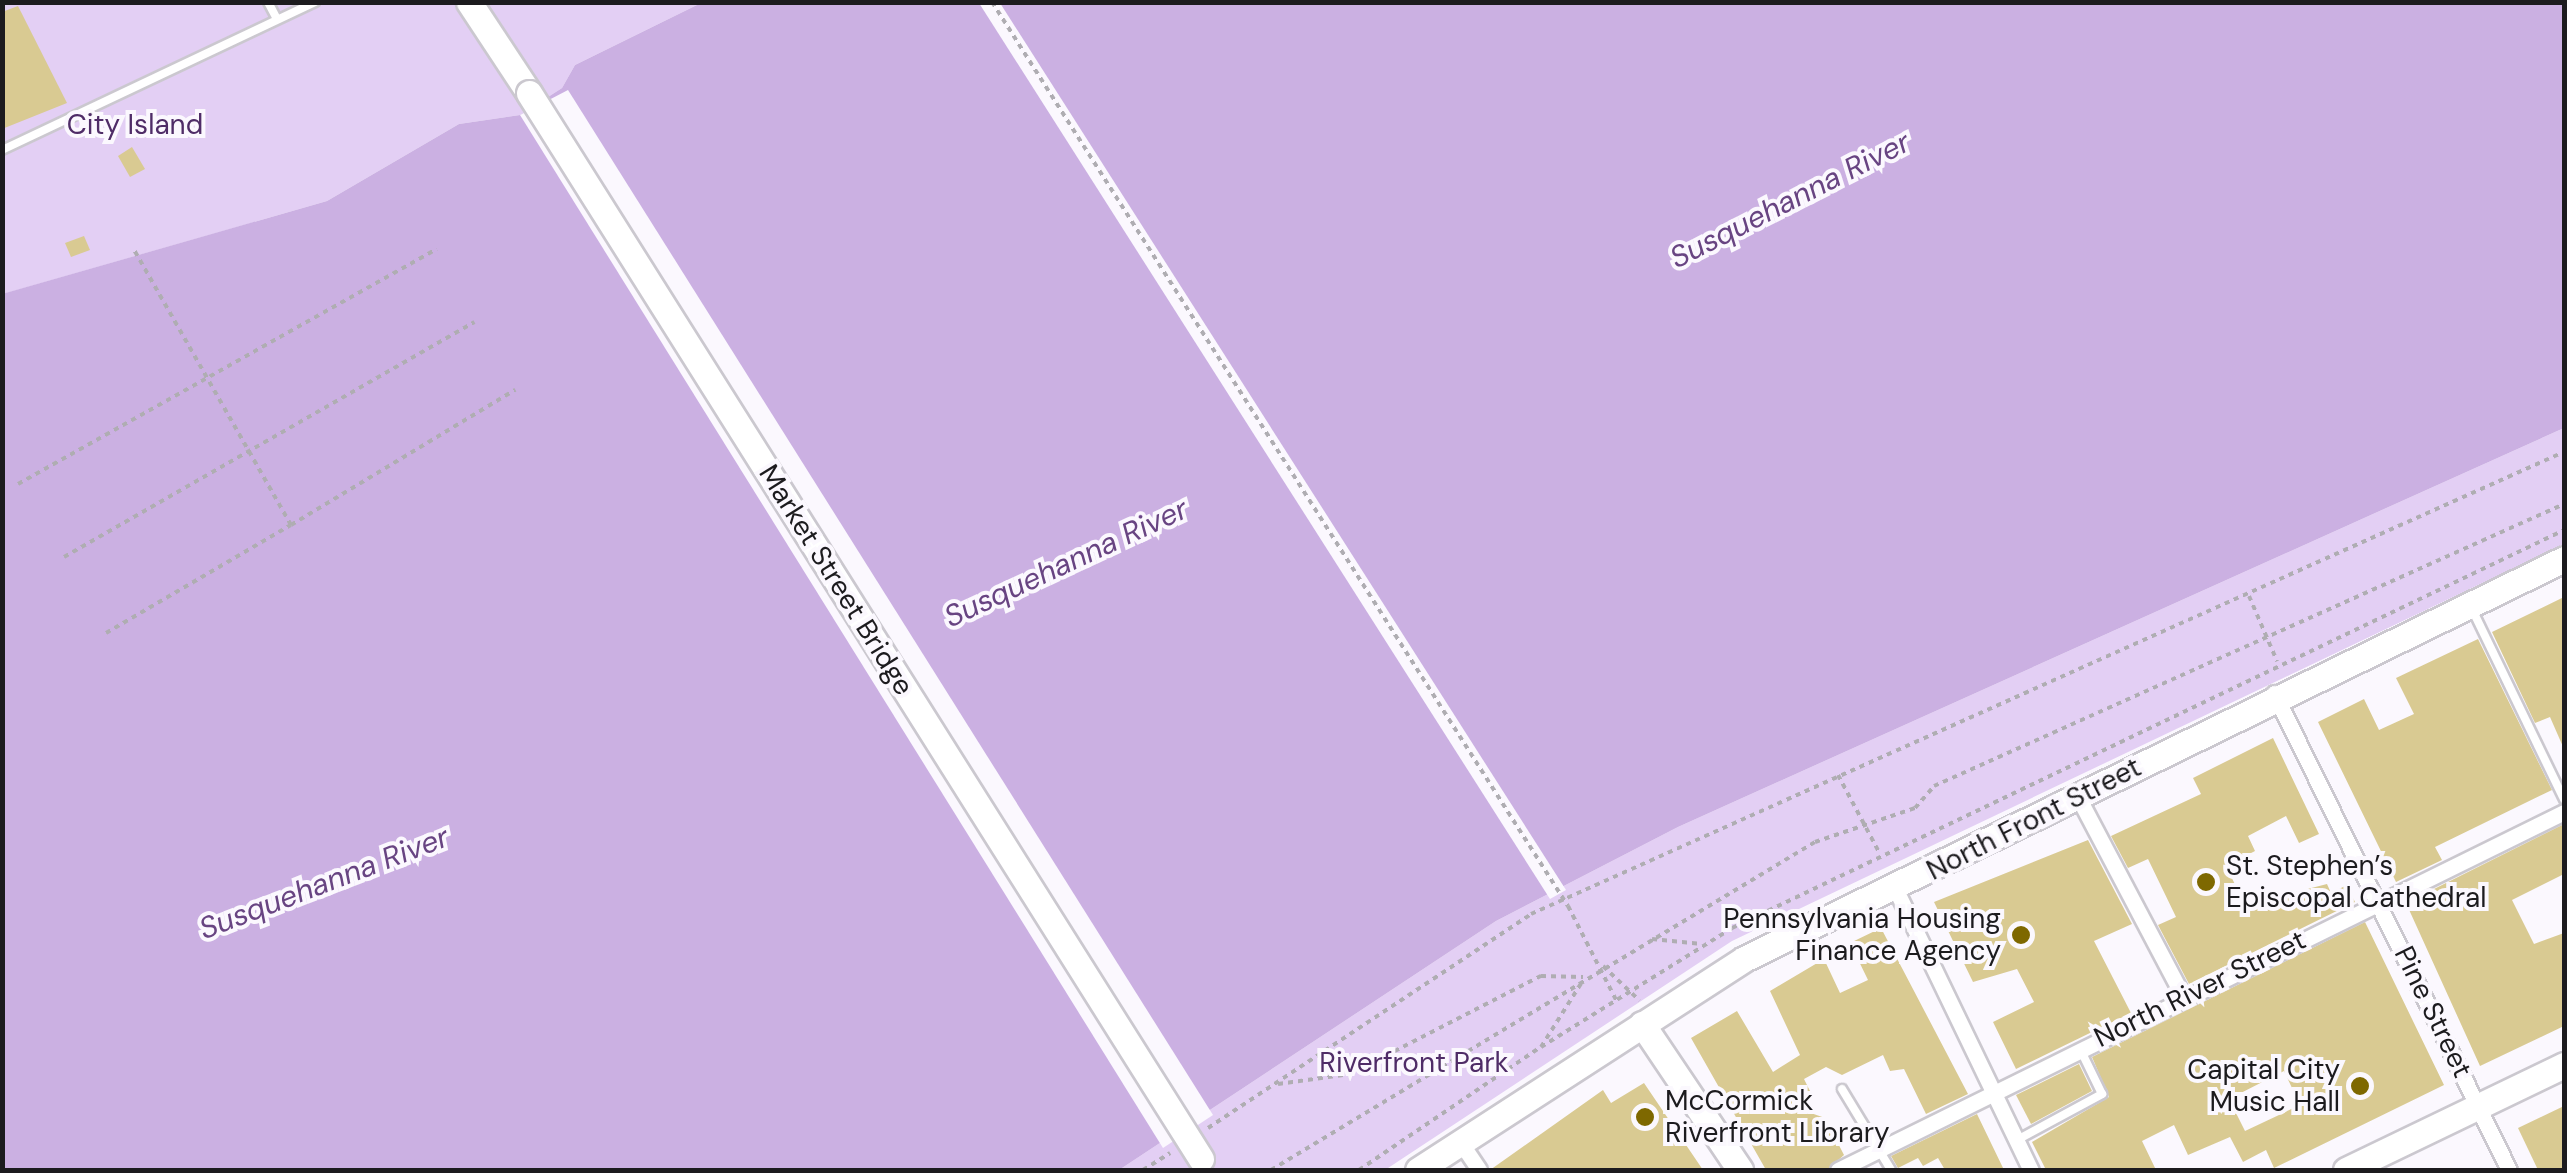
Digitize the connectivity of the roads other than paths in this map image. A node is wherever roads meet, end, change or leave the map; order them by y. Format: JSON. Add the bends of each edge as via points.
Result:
{"nodes":[{"id":1,"x":268,"y":2,"type":"edge"},
{"id":2,"x":315,"y":2,"type":"edge"},
{"id":3,"x":469,"y":2,"type":"edge"},
{"id":4,"x":277,"y":19,"type":"junction"},
{"id":5,"x":2,"y":150,"type":"edge"},
{"id":6,"x":2564,"y":559,"type":"edge"},
{"id":7,"x":2470,"y":605,"type":"junction"},
{"id":8,"x":2274,"y":693,"type":"junction"},
{"id":9,"x":2078,"y":796,"type":"junction"},
{"id":10,"x":2564,"y":799,"type":"edge"},
{"id":11,"x":2564,"y":812,"type":"edge"},
{"id":12,"x":1896,"y":890,"type":"junction"},
{"id":13,"x":2380,"y":902,"type":"junction"},
{"id":14,"x":2184,"y":998,"type":"junction"},
{"id":15,"x":1641,"y":1012,"type":"junction"},
{"id":16,"x":2079,"y":1047,"type":"junction"},
{"id":17,"x":2564,"y":1065,"type":"edge"},
{"id":18,"x":1842,"y":1089,"type":"dead end"},
{"id":19,"x":1992,"y":1090,"type":"junction"},
{"id":20,"x":2478,"y":1107,"type":"junction"},
{"id":21,"x":2016,"y":1140,"type":"junction"},
{"id":22,"x":1461,"y":1144,"type":"junction"},
{"id":23,"x":1878,"y":1149,"type":"junction"},
{"id":24,"x":1204,"y":1165,"type":"edge"},
{"id":25,"x":1418,"y":1170,"type":"edge"},
{"id":26,"x":1479,"y":1170,"type":"edge"},
{"id":27,"x":1740,"y":1170,"type":"edge"},
{"id":28,"x":1838,"y":1170,"type":"edge"},
{"id":29,"x":1891,"y":1170,"type":"edge"},
{"id":30,"x":2031,"y":1170,"type":"edge"},
{"id":31,"x":2346,"y":1170,"type":"edge"},
{"id":32,"x":2510,"y":1170,"type":"edge"}],
"edges":[{"from":1,"to":4,"type":"lane"},
{"from":2,"to":4,"type":"lane"},
{"from":3,"to":24,"type":"main road","name":"Market Street Bridge","bridge":true},
{"from":4,"to":5,"type":"lane"},
{"from":6,"to":7,"type":"main road","name":"North Front Street"},
{"from":7,"to":8,"type":"main road","name":"North Front Street"},
{"from":7,"to":10,"type":"lane"},
{"from":8,"to":9,"type":"main road","name":"North Front Street"},
{"from":8,"to":13,"type":"street","name":"Pine Street"},
{"from":9,"to":12,"type":"main road","name":"North Front Street"},
{"from":9,"to":14,"type":"street"},
{"from":11,"to":13,"type":"street","name":"North River Street"},
{"from":12,"to":15,"type":"main road","name":"North Front Street"},
{"from":12,"to":19,"type":"street"},
{"from":13,"to":14,"type":"street","name":"North River Street"},
{"from":13,"to":20,"type":"street","name":"Pine Street"},
{"from":14,"to":16,"type":"street","name":"North River Street"},
{"from":15,"to":22,"type":"main road","name":"North Front Street"},
{"from":15,"to":27,"type":"main road"},
{"from":16,"to":19,"type":"street","name":"North River Street"},
{"from":16,"to":21,"type":"lane","via":[[2102,1094]]},
{"from":17,"to":20,"type":"main road"},
{"from":18,"to":23,"type":"lane"},
{"from":19,"to":21,"type":"street"},
{"from":19,"to":23,"type":"street","name":"North River Street"},
{"from":20,"to":31,"type":"main road"},
{"from":20,"to":32,"type":"street","name":"Pine Street"},
{"from":21,"to":30,"type":"street"},
{"from":22,"to":25,"type":"main road","name":"North Front Street"},
{"from":22,"to":26,"type":"street"},
{"from":23,"to":28,"type":"street","name":"North River Street"},
{"from":23,"to":29,"type":"lane"}]}
